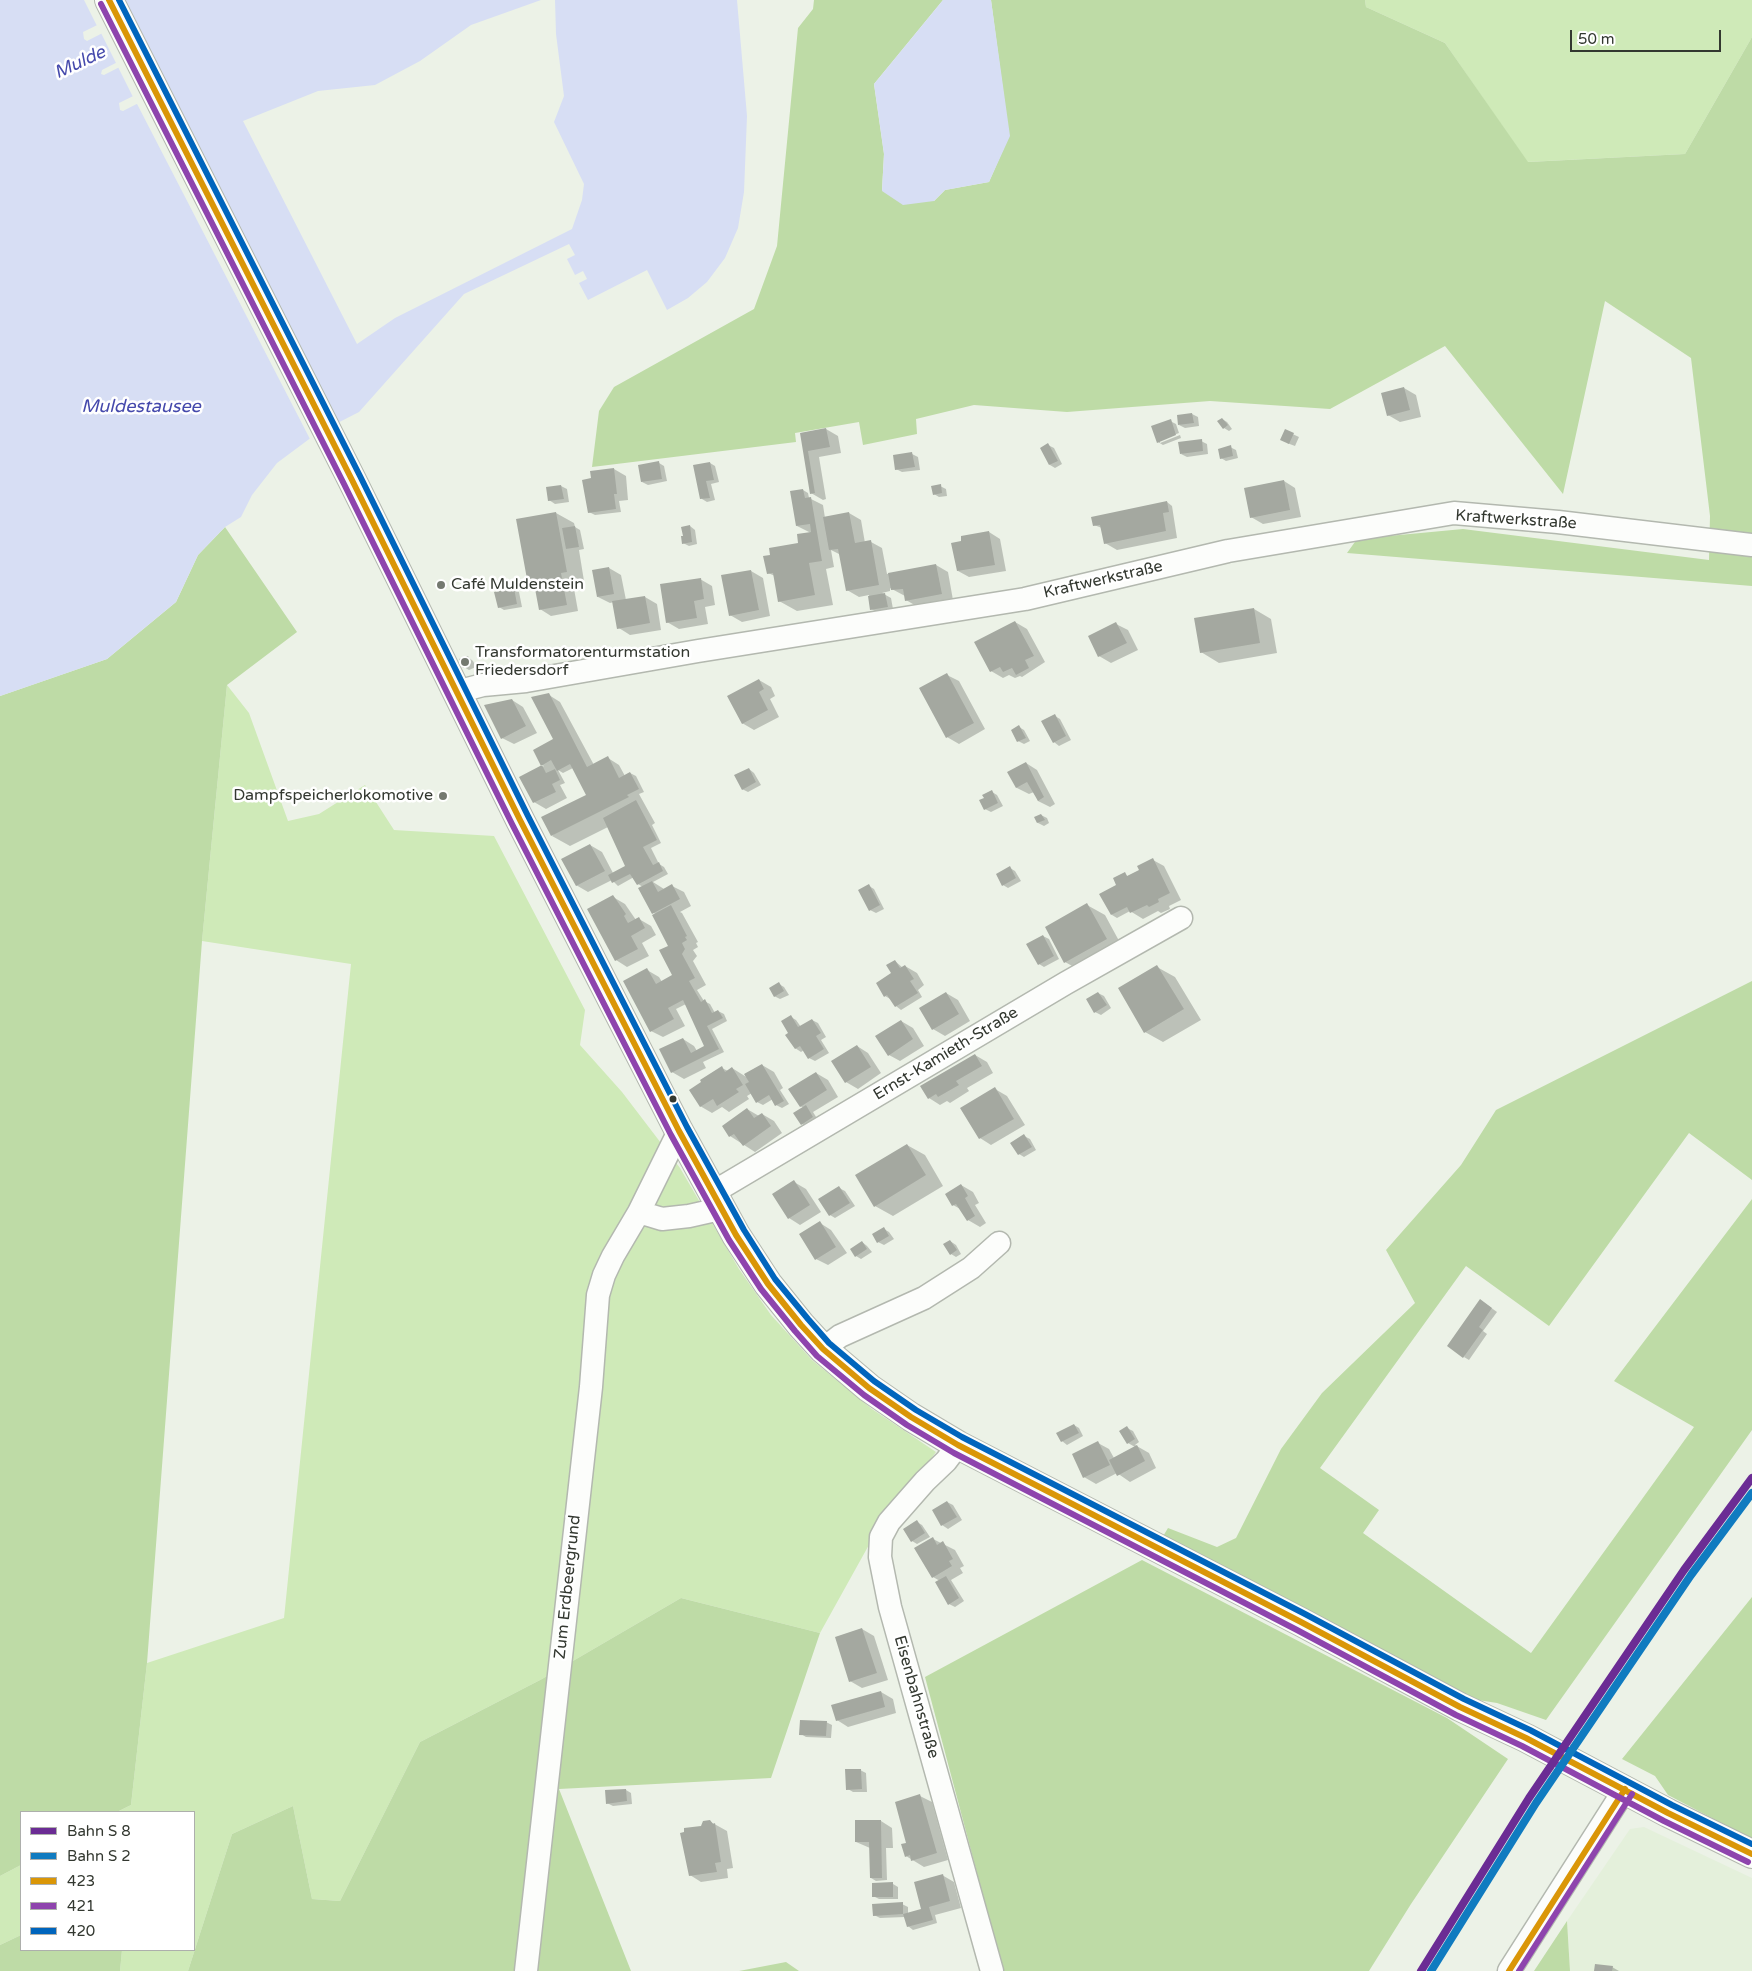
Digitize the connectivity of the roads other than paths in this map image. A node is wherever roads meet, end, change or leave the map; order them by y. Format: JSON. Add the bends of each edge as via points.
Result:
{"nodes":[{"id":1,"x":109,"y":0,"type":"edge"},
{"id":2,"x":1752,"y":545,"type":"edge"},
{"id":3,"x":456,"y":692,"type":"junction"},
{"id":4,"x":1181,"y":918,"type":"dead end"},
{"id":5,"x":679,"y":1131,"type":"junction"},
{"id":6,"x":716,"y":1201,"type":"junction"},
{"id":7,"x":639,"y":1212,"type":"junction"},
{"id":8,"x":999,"y":1243,"type":"dead end"},
{"id":9,"x":823,"y":1348,"type":"junction"},
{"id":10,"x":958,"y":1444,"type":"junction"},
{"id":11,"x":1625,"y":1789,"type":"junction"},
{"id":12,"x":1752,"y":1854,"type":"edge"},
{"id":13,"x":526,"y":1971,"type":"edge"},
{"id":14,"x":992,"y":1971,"type":"edge"},
{"id":15,"x":1509,"y":1971,"type":"edge"}],
"edges":[{"from":1,"to":3,"type":"main road"},
{"from":2,"to":3,"type":"street","name":"Kraftwerkstraße","via":[[1558,522],[1454,514],[1228,551],[1025,598],[526,681],[483,685]]},
{"from":3,"to":5,"type":"main road"},
{"from":4,"to":6,"type":"street","name":"Ernst-Kamieth-Straße","via":[[1066,983]]},
{"from":5,"to":6,"type":"main road"},
{"from":5,"to":7,"type":"street","name":"Zum Erdbeergrund"},
{"from":6,"to":7,"type":"street","via":[[689,1216],[662,1219]]},
{"from":6,"to":9,"type":"main road","via":[[768,1284]]},
{"from":7,"to":13,"type":"street","name":"Zum Erdbeergrund","via":[[613,1256],[598,1295],[591,1387]]},
{"from":8,"to":9,"type":"street","via":[[971,1268],[924,1298],[840,1336]]},
{"from":9,"to":10,"type":"main road","via":[[883,1398]]},
{"from":10,"to":11,"type":"main road","via":[[1460,1707]]},
{"from":10,"to":14,"type":"street","name":"Eisenbahnstraße","via":[[889,1522],[882,1537],[880,1557],[890,1607]]},
{"from":11,"to":12,"type":"main road"},
{"from":11,"to":15,"type":"street"}]}
